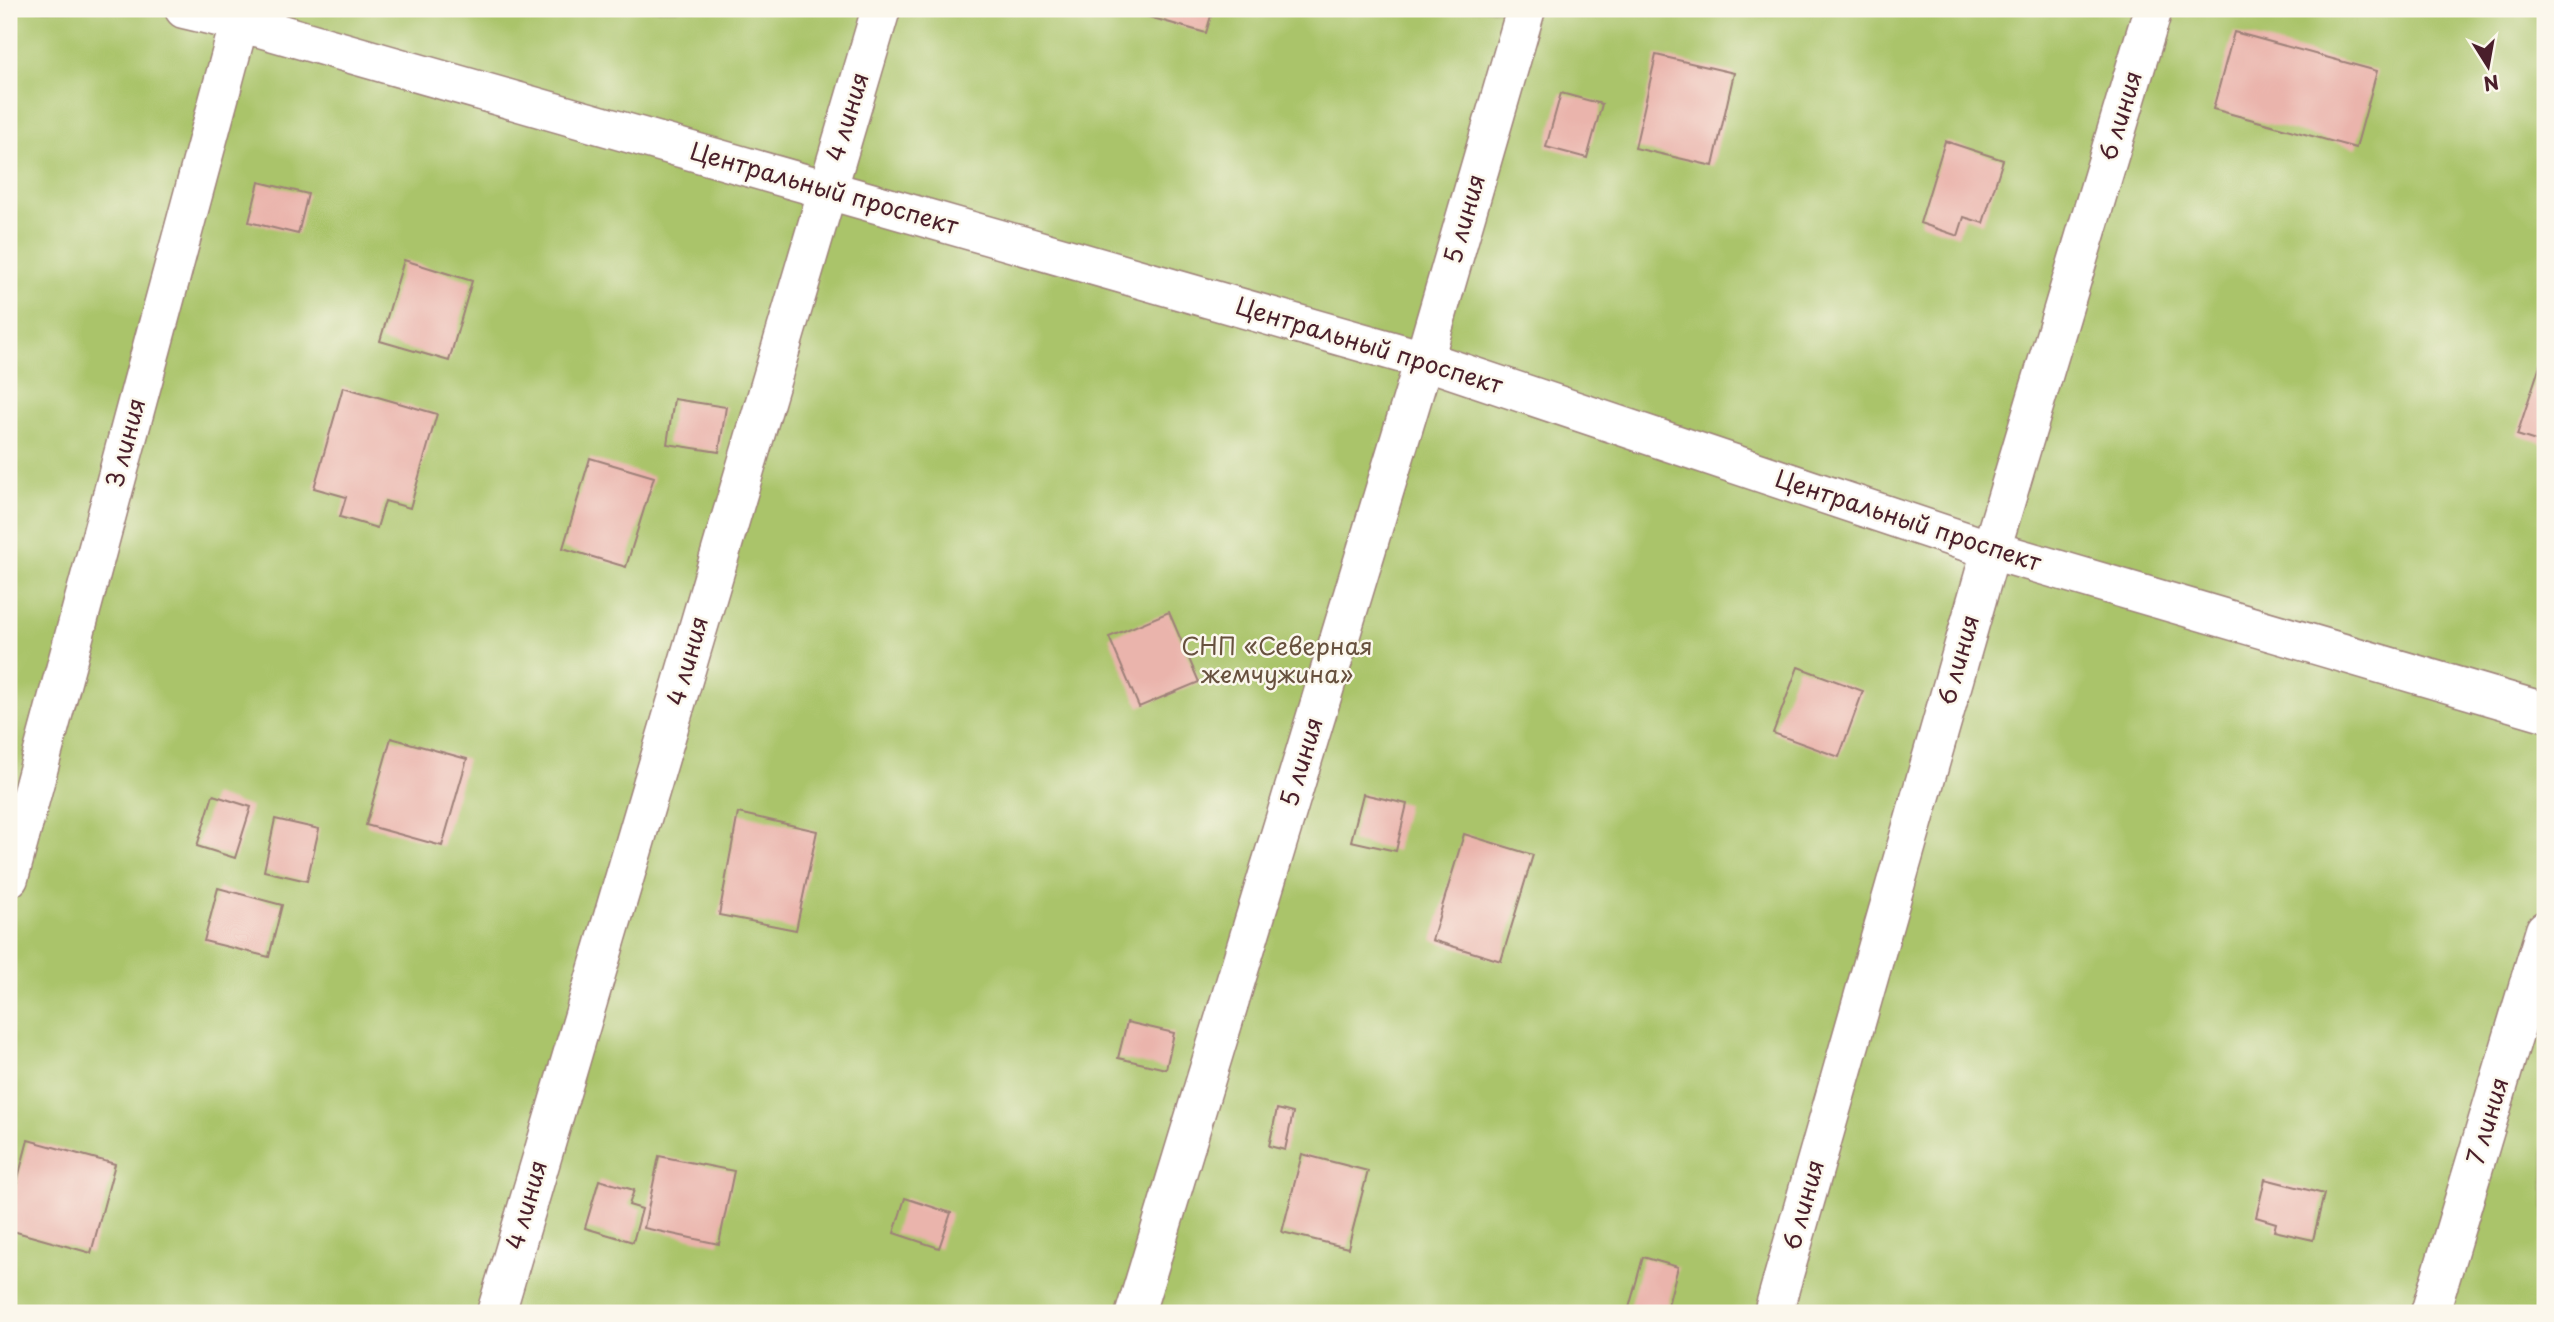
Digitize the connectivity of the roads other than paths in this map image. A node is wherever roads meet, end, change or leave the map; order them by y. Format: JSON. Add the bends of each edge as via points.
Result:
{"nodes":[{"id":1,"x":184,"y":9,"type":"edge"},
{"id":2,"x":880,"y":9,"type":"edge"},
{"id":3,"x":1526,"y":9,"type":"edge"},
{"id":4,"x":2153,"y":9,"type":"edge"},
{"id":5,"x":241,"y":15,"type":"edge"},
{"id":6,"x":827,"y":189,"type":"junction"},
{"id":7,"x":1424,"y":360,"type":"junction"},
{"id":8,"x":1991,"y":550,"type":"junction"},
{"id":9,"x":2545,"y":712,"type":"edge"},
{"id":10,"x":9,"y":878,"type":"edge"},
{"id":11,"x":2545,"y":930,"type":"edge"},
{"id":12,"x":496,"y":1313,"type":"edge"},
{"id":13,"x":1135,"y":1313,"type":"edge"},
{"id":14,"x":1773,"y":1313,"type":"edge"},
{"id":15,"x":2430,"y":1313,"type":"edge"}],
"edges":[{"from":1,"to":5,"type":"street","name":"Центральный проспект"},
{"from":2,"to":6,"type":"street","name":"4 линия"},
{"from":3,"to":7,"type":"street","name":"5 линия"},
{"from":4,"to":8,"type":"street","name":"6 линия"},
{"from":5,"to":6,"type":"street","name":"Центральный проспект"},
{"from":5,"to":10,"type":"street","name":"3 линия"},
{"from":6,"to":7,"type":"street","name":"Центральный проспект"},
{"from":6,"to":12,"type":"street","name":"4 линия"},
{"from":7,"to":8,"type":"street","name":"Центральный проспект"},
{"from":7,"to":13,"type":"street","name":"5 линия"},
{"from":8,"to":9,"type":"street","name":"Центральный проспект"},
{"from":8,"to":14,"type":"street","name":"6 линия"},
{"from":11,"to":15,"type":"street","name":"7 линия"}]}
